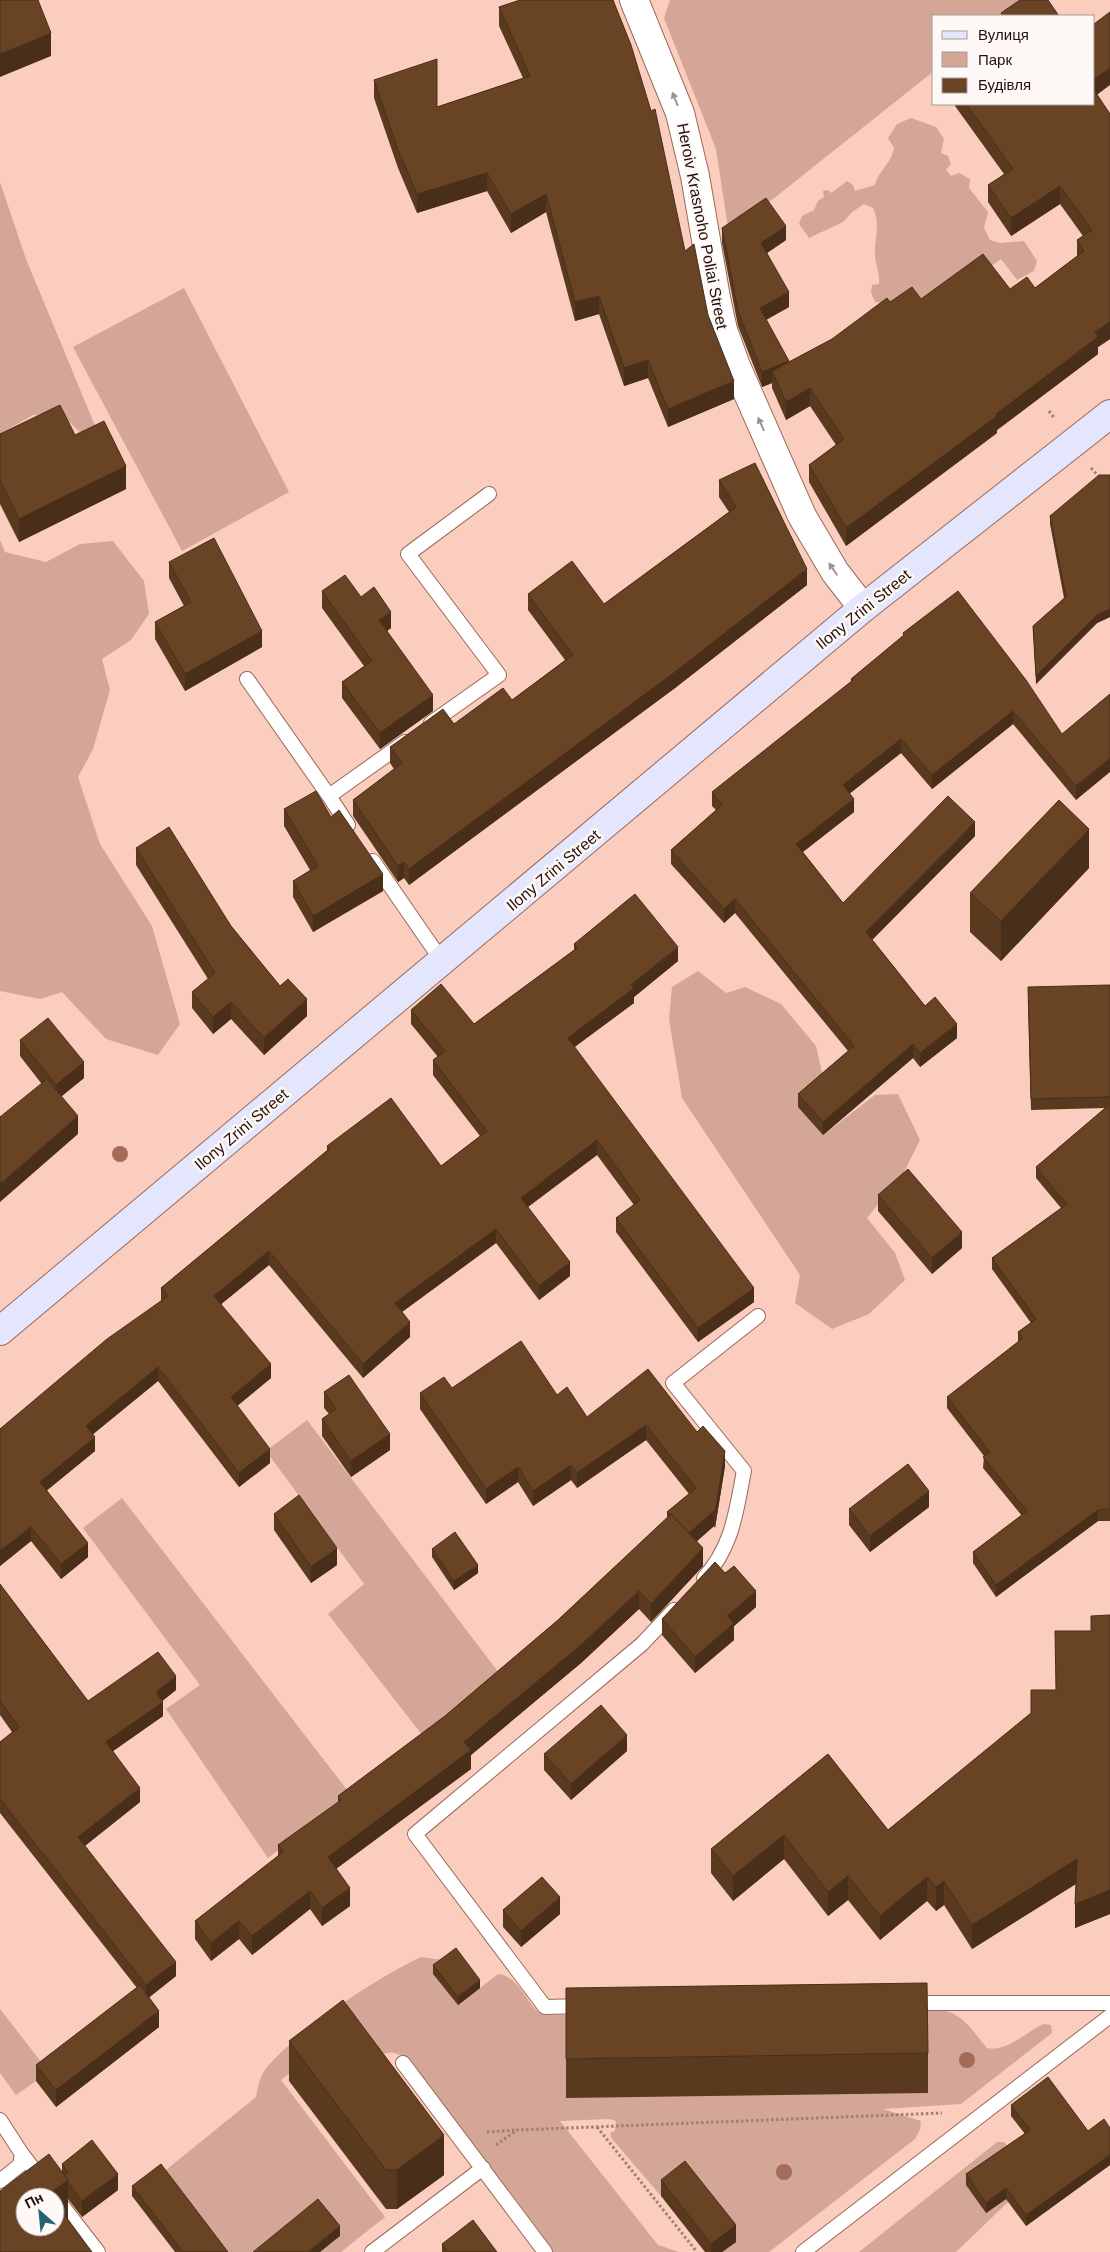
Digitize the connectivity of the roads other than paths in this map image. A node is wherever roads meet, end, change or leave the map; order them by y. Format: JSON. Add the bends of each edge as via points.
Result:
{"nodes":[{"id":1,"x":634,"y":0,"type":"edge"},
{"id":2,"x":1110,"y":414,"type":"edge"},
{"id":3,"x":489,"y":494,"type":"dead end"},
{"id":4,"x":863,"y":608,"type":"junction"},
{"id":5,"x":246,"y":679,"type":"dead end"},
{"id":6,"x":329,"y":796,"type":"junction"},
{"id":7,"x":356,"y":835,"type":"edge"},
{"id":8,"x":366,"y":851,"type":"edge"},
{"id":9,"x":442,"y":961,"type":"junction"},
{"id":10,"x":758,"y":1316,"type":"dead end"},
{"id":11,"x":0,"y":1331,"type":"edge"},
{"id":12,"x":695,"y":1587,"type":"edge"},
{"id":13,"x":682,"y":1601,"type":"edge"},
{"id":14,"x":890,"y":2003,"type":"edge"},
{"id":15,"x":1110,"y":2003,"type":"edge"},
{"id":16,"x":595,"y":2006,"type":"edge"},
{"id":17,"x":1110,"y":2016,"type":"edge"},
{"id":18,"x":403,"y":2063,"type":"dead end"},
{"id":19,"x":0,"y":2120,"type":"edge"},
{"id":20,"x":23,"y":2160,"type":"junction"},
{"id":21,"x":479,"y":2164,"type":"junction"},
{"id":22,"x":0,"y":2181,"type":"edge"},
{"id":23,"x":98,"y":2252,"type":"edge"},
{"id":24,"x":372,"y":2252,"type":"edge"},
{"id":25,"x":545,"y":2252,"type":"edge"},
{"id":26,"x":803,"y":2252,"type":"edge"}],
"edges":[{"from":4,"to":1,"type":"street","name":"Heroiv Krasnoho Poliai Street","one_way":true,"via":[[835,572],[802,516],[736,366],[723,330],[680,113]]},
{"from":2,"to":4,"type":"main road","name":"Ilony Zrini Street"},
{"from":3,"to":6,"type":"lane","via":[[408,554],[499,675]]},
{"from":4,"to":9,"type":"main road","name":"Ilony Zrini Street"},
{"from":5,"to":6,"type":"lane"},
{"from":6,"to":7,"type":"lane"},
{"from":8,"to":9,"type":"lane"},
{"from":9,"to":11,"type":"main road","name":"Ilony Zrini Street"},
{"from":10,"to":12,"type":"lane","via":[[673,1383],[744,1470],[731,1535],[715,1566]]},
{"from":13,"to":16,"type":"lane","via":[[642,1644],[415,1834],[545,2007]]},
{"from":14,"to":15,"type":"lane"},
{"from":17,"to":26,"type":"lane"},
{"from":18,"to":21,"type":"lane"},
{"from":19,"to":20,"type":"lane"},
{"from":20,"to":22,"type":"lane"},
{"from":20,"to":23,"type":"lane"},
{"from":21,"to":24,"type":"lane"},
{"from":21,"to":25,"type":"lane"}]}
